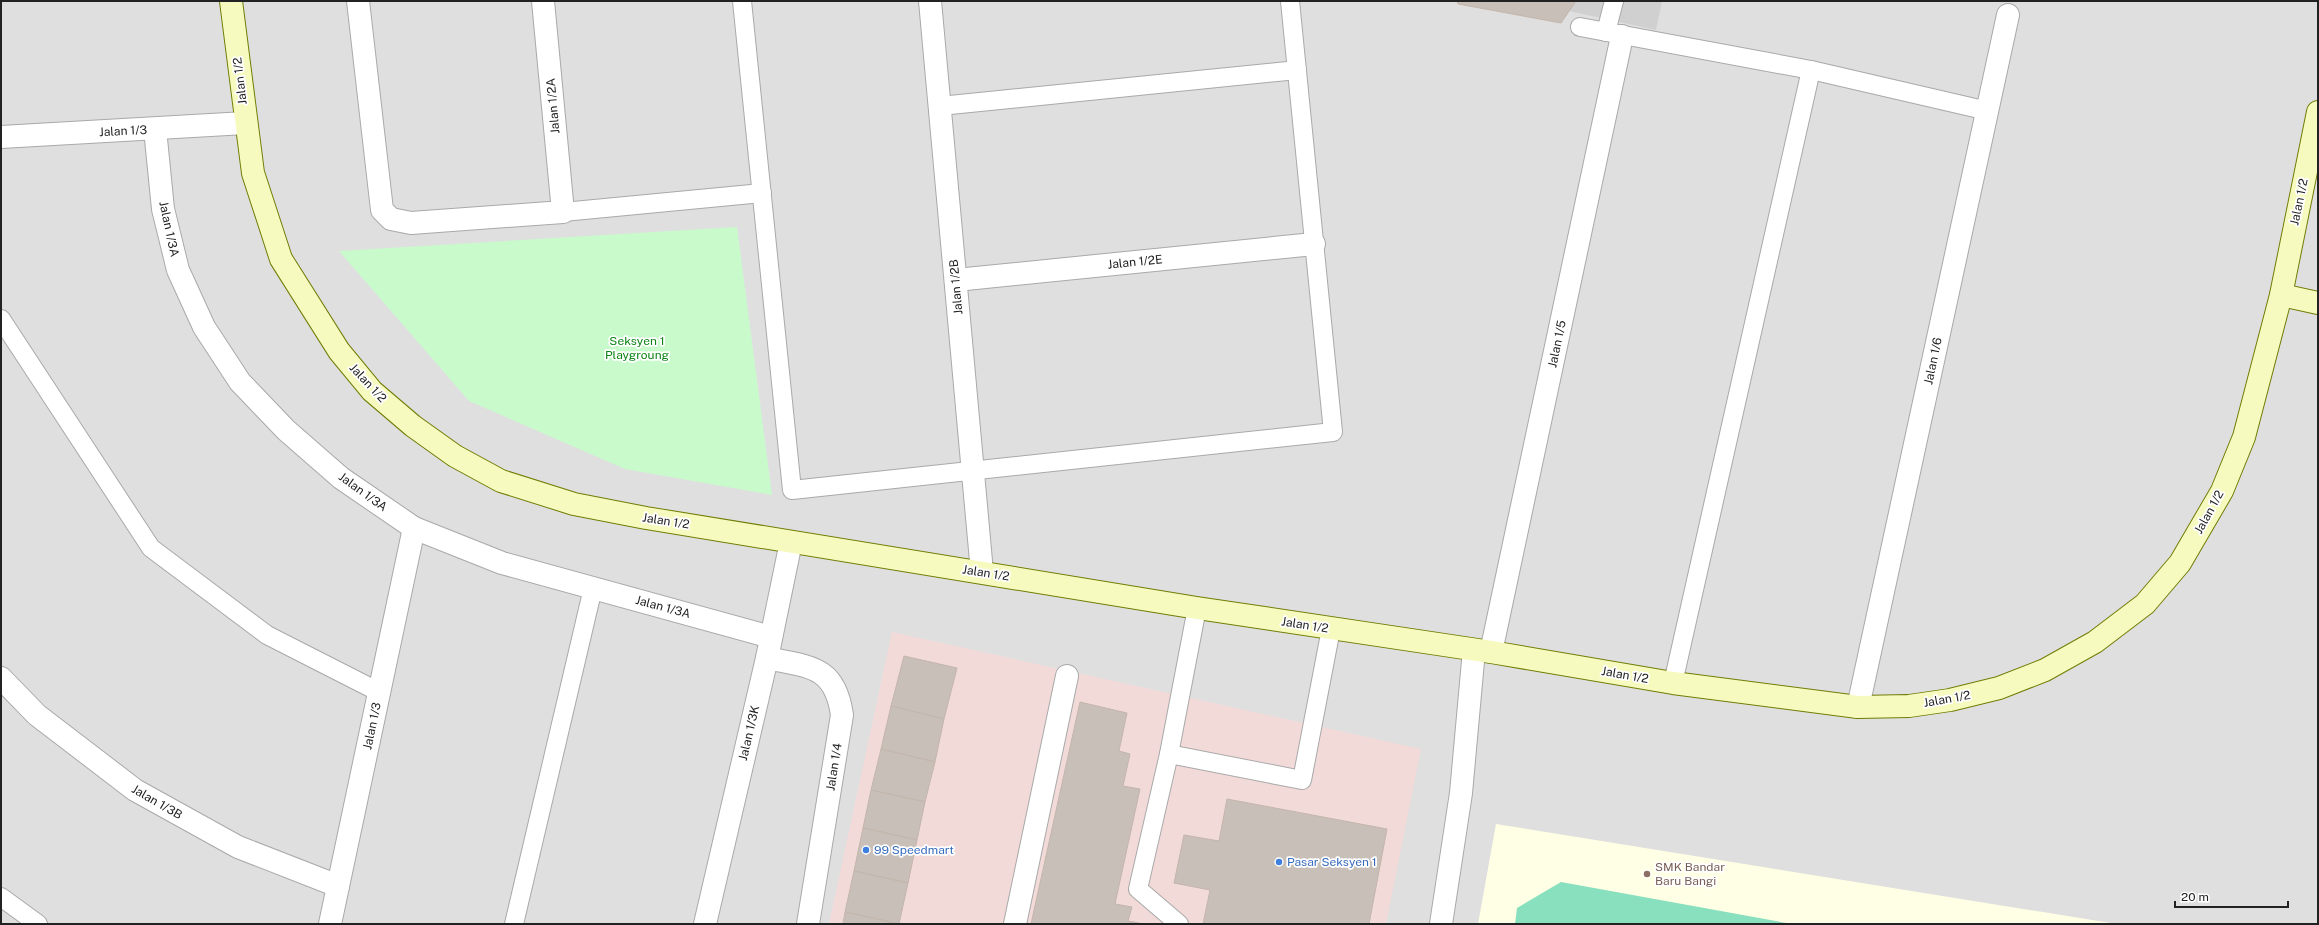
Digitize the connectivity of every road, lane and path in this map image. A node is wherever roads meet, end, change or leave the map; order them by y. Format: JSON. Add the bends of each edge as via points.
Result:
{"nodes":[{"id":1,"x":231,"y":1,"type":"edge"},
{"id":2,"x":358,"y":1,"type":"edge"},
{"id":3,"x":543,"y":1,"type":"edge"},
{"id":4,"x":742,"y":1,"type":"edge"},
{"id":5,"x":930,"y":1,"type":"edge"},
{"id":6,"x":1290,"y":1,"type":"edge"},
{"id":7,"x":1614,"y":1,"type":"edge"},
{"id":8,"x":2008,"y":15,"type":"dead end"},
{"id":9,"x":1580,"y":27,"type":"dead end"},
{"id":10,"x":1614,"y":34,"type":"junction"},
{"id":11,"x":1297,"y":70,"type":"junction"},
{"id":12,"x":1810,"y":70,"type":"junction"},
{"id":13,"x":940,"y":106,"type":"junction"},
{"id":14,"x":1988,"y":111,"type":"junction"},
{"id":15,"x":2318,"y":112,"type":"edge"},
{"id":16,"x":245,"y":123,"type":"junction"},
{"id":17,"x":155,"y":129,"type":"junction"},
{"id":18,"x":1,"y":137,"type":"edge"},
{"id":19,"x":762,"y":193,"type":"junction"},
{"id":20,"x":563,"y":212,"type":"junction"},
{"id":21,"x":1314,"y":244,"type":"junction"},
{"id":22,"x":956,"y":280,"type":"junction"},
{"id":23,"x":2280,"y":294,"type":"junction"},
{"id":24,"x":2318,"y":303,"type":"edge"},
{"id":25,"x":1,"y":319,"type":"edge"},
{"id":26,"x":973,"y":471,"type":"junction"},
{"id":27,"x":414,"y":528,"type":"junction"},
{"id":28,"x":791,"y":542,"type":"junction"},
{"id":29,"x":982,"y":572,"type":"junction"},
{"id":30,"x":593,"y":588,"type":"junction"},
{"id":31,"x":1197,"y":608,"type":"junction"},
{"id":32,"x":1331,"y":629,"type":"junction"},
{"id":33,"x":771,"y":637,"type":"junction"},
{"id":34,"x":1483,"y":651,"type":"junction"},
{"id":35,"x":767,"y":658,"type":"junction"},
{"id":36,"x":1067,"y":676,"type":"dead end"},
{"id":37,"x":1,"y":678,"type":"edge"},
{"id":38,"x":1673,"y":683,"type":"junction"},
{"id":39,"x":379,"y":692,"type":"junction"},
{"id":40,"x":1858,"y":707,"type":"junction"},
{"id":41,"x":1169,"y":754,"type":"junction"},
{"id":42,"x":338,"y":886,"type":"junction"},
{"id":43,"x":1,"y":897,"type":"edge"},
{"id":44,"x":38,"y":924,"type":"edge"},
{"id":45,"x":330,"y":924,"type":"edge"},
{"id":46,"x":514,"y":924,"type":"edge"},
{"id":47,"x":705,"y":924,"type":"edge"},
{"id":48,"x":808,"y":924,"type":"edge"},
{"id":49,"x":1015,"y":924,"type":"edge"},
{"id":50,"x":1179,"y":924,"type":"edge"},
{"id":51,"x":1441,"y":924,"type":"edge"}],
"edges":[{"from":1,"to":16,"type":"street","name":"Jalan 1/2"},
{"from":2,"to":20,"type":"street","via":[[382,210],[391,219],[411,223]]},
{"from":3,"to":20,"type":"street","name":"Jalan 1/2A"},
{"from":4,"to":19,"type":"lane"},
{"from":5,"to":13,"type":"street","name":"Jalan 1/2B"},
{"from":6,"to":11,"type":"lane"},
{"from":7,"to":10,"type":"lane"},
{"from":8,"to":14,"type":"street","name":"Jalan 1/6"},
{"from":9,"to":10,"type":"lane"},
{"from":10,"to":12,"type":"lane"},
{"from":10,"to":34,"type":"street","name":"Jalan 1/5"},
{"from":11,"to":13,"type":"lane"},
{"from":11,"to":21,"type":"lane"},
{"from":12,"to":14,"type":"lane"},
{"from":12,"to":38,"type":"lane"},
{"from":13,"to":22,"type":"street","name":"Jalan 1/2B"},
{"from":14,"to":40,"type":"street","name":"Jalan 1/6"},
{"from":15,"to":23,"type":"street","name":"Jalan 1/2"},
{"from":16,"to":17,"type":"street","name":"Jalan 1/3"},
{"from":16,"to":28,"type":"street","name":"Jalan 1/2","via":[[253,173],[281,259],[339,352],[372,391],[412,426],[455,456],[501,481],[574,504]]},
{"from":17,"to":18,"type":"street","name":"Jalan 1/3"},
{"from":17,"to":27,"type":"street","name":"Jalan 1/3A","via":[[163,209],[178,270],[204,327],[240,382],[286,430],[341,478]]},
{"from":19,"to":20,"type":"lane"},
{"from":19,"to":26,"type":"lane","via":[[792,490]]},
{"from":21,"to":22,"type":"street","name":"Jalan 1/2E"},
{"from":21,"to":26,"type":"lane","via":[[1333,432]]},
{"from":22,"to":26,"type":"street","name":"Jalan 1/2B"},
{"from":23,"to":24,"type":"street"},
{"from":23,"to":40,"type":"street","name":"Jalan 1/2","via":[[2244,437],[2222,491],[2180,563],[2145,604],[2095,642],[2045,670],[1999,688],[1916,705]]},
{"from":25,"to":39,"type":"lane","via":[[150,548],[267,635]]},
{"from":26,"to":29,"type":"street","name":"Jalan 1/2B"},
{"from":27,"to":30,"type":"street","name":"Jalan 1/3A","via":[[502,563]]},
{"from":27,"to":39,"type":"street","name":"Jalan 1/3"},
{"from":28,"to":29,"type":"street","name":"Jalan 1/2"},
{"from":28,"to":33,"type":"street","name":"Jalan 1/3K"},
{"from":29,"to":31,"type":"street","name":"Jalan 1/2"},
{"from":30,"to":33,"type":"street","name":"Jalan 1/3A"},
{"from":30,"to":46,"type":"lane"},
{"from":31,"to":32,"type":"street","name":"Jalan 1/2"},
{"from":31,"to":41,"type":"lane"},
{"from":32,"to":34,"type":"street","name":"Jalan 1/2"},
{"from":32,"to":41,"type":"lane","via":[[1302,780]]},
{"from":33,"to":35,"type":"street","name":"Jalan 1/3K"},
{"from":34,"to":38,"type":"street","name":"Jalan 1/2"},
{"from":34,"to":51,"type":"street","name":"Jalan 1/5"},
{"from":35,"to":47,"type":"street","name":"Jalan 1/3K"},
{"from":35,"to":48,"type":"street","name":"Jalan 1/4","via":[[809,667],[822,674],[834,684],[840,700],[842,715]]},
{"from":36,"to":49,"type":"street"},
{"from":37,"to":42,"type":"street","name":"Jalan 1/3B","via":[[37,715],[135,790],[238,847]]},
{"from":38,"to":40,"type":"street","name":"Jalan 1/2"},
{"from":39,"to":42,"type":"street","name":"Jalan 1/3"},
{"from":41,"to":50,"type":"lane","via":[[1138,889]]},
{"from":42,"to":45,"type":"street","name":"Jalan 1/3"},
{"from":43,"to":44,"type":"lane"}]}
